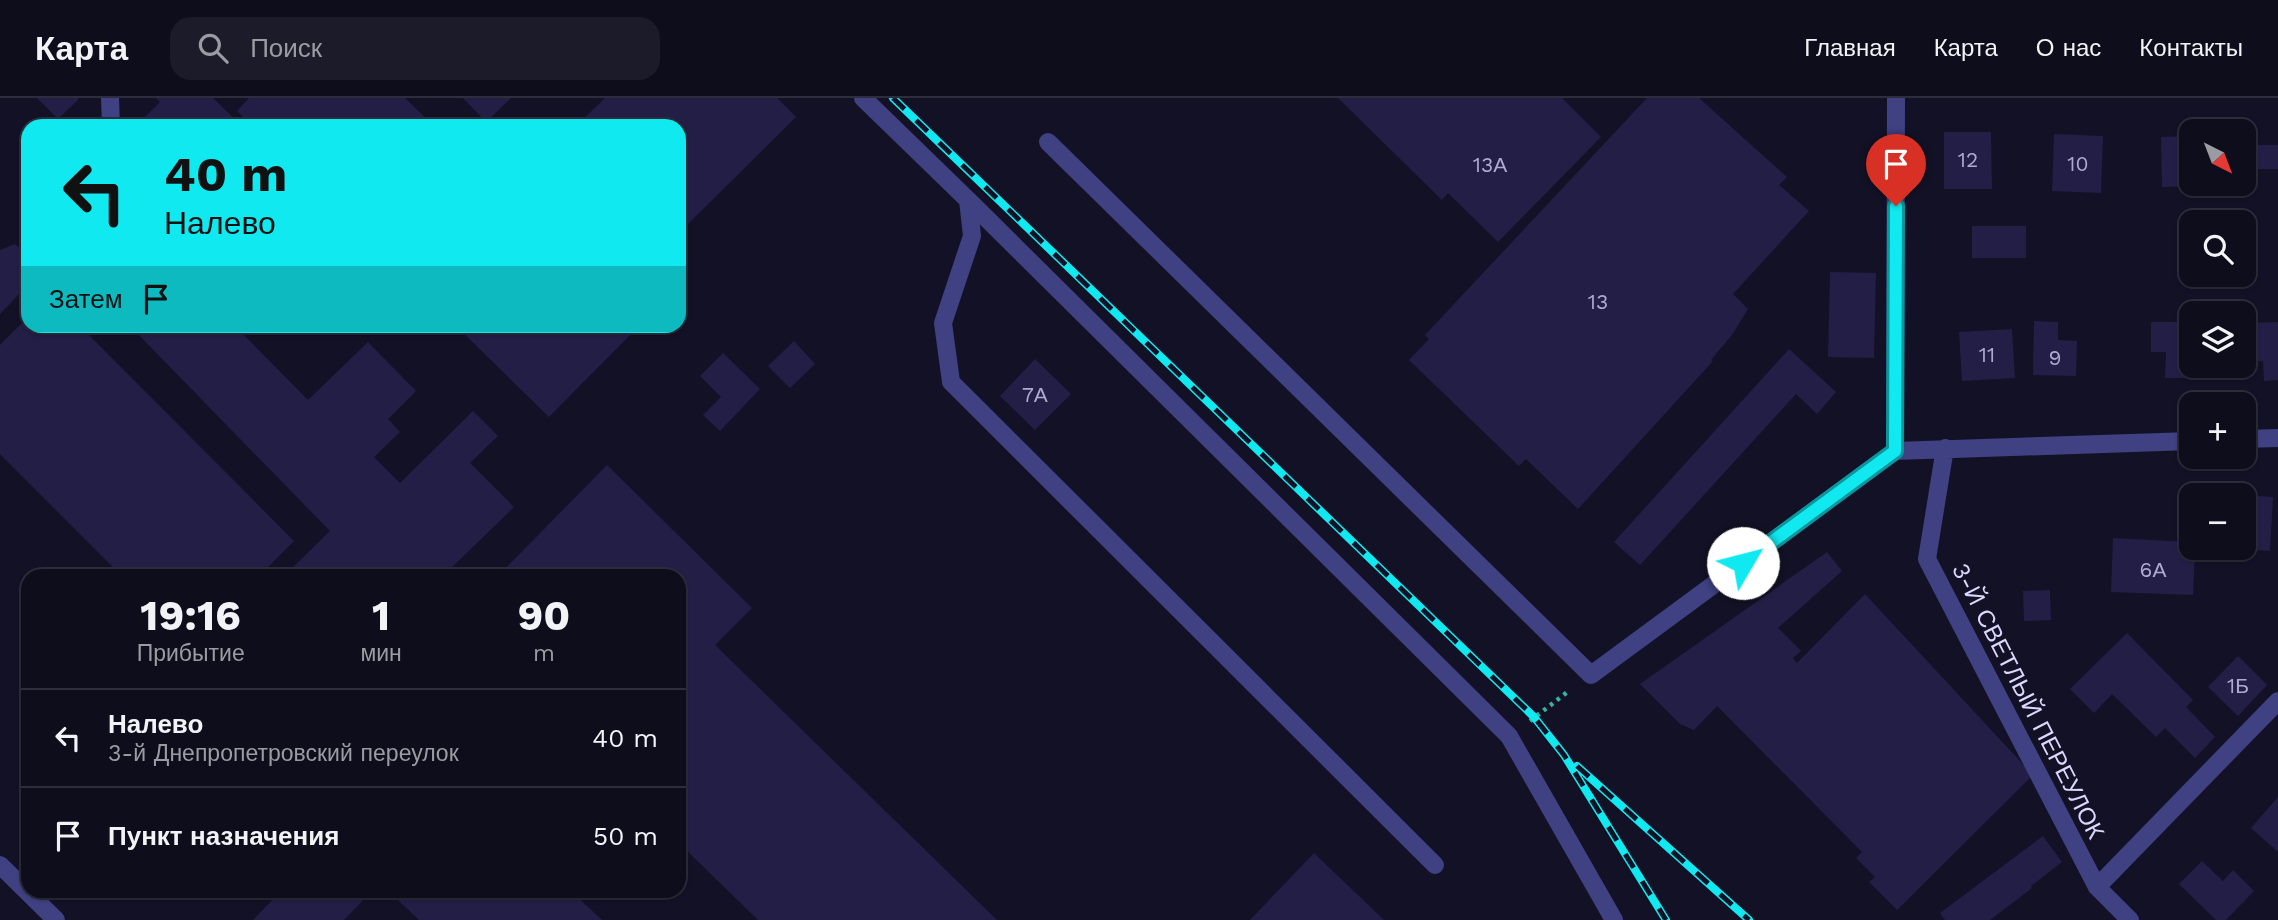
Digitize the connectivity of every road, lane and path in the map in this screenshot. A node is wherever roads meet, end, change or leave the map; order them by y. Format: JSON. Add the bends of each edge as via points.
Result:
{"nodes":[{"id":1,"x":110,"y":98,"type":"edge"},
{"id":2,"x":863,"y":98,"type":"edge"},
{"id":3,"x":1896,"y":98,"type":"edge"},
{"id":4,"x":111,"y":119,"type":"edge"},
{"id":5,"x":1048,"y":142,"type":"dead end"},
{"id":6,"x":968,"y":200,"type":"junction"},
{"id":7,"x":2278,"y":438,"type":"edge"},
{"id":8,"x":2256,"y":439,"type":"edge"},
{"id":9,"x":2179,"y":441,"type":"edge"},
{"id":10,"x":1945,"y":448,"type":"junction"},
{"id":11,"x":1895,"y":451,"type":"junction"},
{"id":12,"x":1591,"y":675,"type":"junction"},
{"id":13,"x":2278,"y":701,"type":"edge"},
{"id":14,"x":1509,"y":736,"type":"junction"},
{"id":15,"x":0,"y":865,"type":"edge"},
{"id":16,"x":1435,"y":865,"type":"dead end"},
{"id":17,"x":21,"y":886,"type":"edge"},
{"id":18,"x":2097,"y":887,"type":"junction"},
{"id":19,"x":34,"y":898,"type":"edge"},
{"id":20,"x":56,"y":920,"type":"edge"},
{"id":21,"x":1614,"y":920,"type":"edge"},
{"id":22,"x":2130,"y":920,"type":"edge"}],
"edges":[{"from":1,"to":4,"type":"street"},
{"from":2,"to":6,"type":"street"},
{"from":3,"to":11,"type":"street"},
{"from":5,"to":12,"type":"street"},
{"from":6,"to":14,"type":"street"},
{"from":6,"to":16,"type":"street","via":[[972,236],[943,323],[951,382]]},
{"from":7,"to":8,"type":"street"},
{"from":9,"to":10,"type":"street"},
{"from":10,"to":11,"type":"street"},
{"from":10,"to":18,"type":"street","name":"3-Й СВЕТЛЫЙ ПЕРЕУЛОК","via":[[1927,559]]},
{"from":11,"to":12,"type":"street"},
{"from":12,"to":14,"type":"path"},
{"from":13,"to":18,"type":"street"},
{"from":14,"to":21,"type":"street"},
{"from":15,"to":17,"type":"street"},
{"from":18,"to":22,"type":"street","name":"3-Й СВЕТЛЫЙ ПЕРЕУЛОК"},
{"from":19,"to":20,"type":"street"}]}
